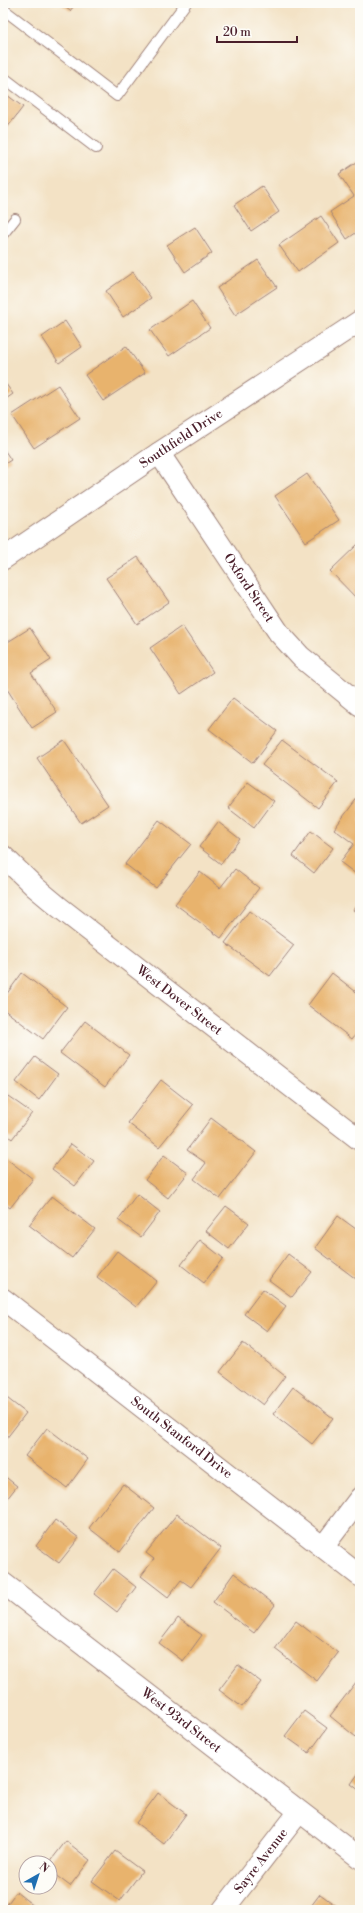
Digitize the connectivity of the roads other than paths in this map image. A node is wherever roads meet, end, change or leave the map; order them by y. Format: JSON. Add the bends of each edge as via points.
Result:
{"nodes":[{"id":1,"x":187,"y":3,"type":"edge"},
{"id":2,"x":3,"y":9,"type":"edge"},
{"id":3,"x":3,"y":77,"type":"edge"},
{"id":4,"x":96,"y":148,"type":"dead end"},
{"id":5,"x":16,"y":219,"type":"dead end"},
{"id":6,"x":3,"y":234,"type":"edge"},
{"id":7,"x":360,"y":321,"type":"edge"},
{"id":8,"x":158,"y":453,"type":"junction"},
{"id":9,"x":3,"y":559,"type":"edge"},
{"id":10,"x":360,"y":705,"type":"edge"},
{"id":11,"x":3,"y":856,"type":"edge"},
{"id":12,"x":360,"y":1140,"type":"edge"},
{"id":13,"x":3,"y":1299,"type":"edge"},
{"id":14,"x":360,"y":1498,"type":"edge"},
{"id":15,"x":323,"y":1547,"type":"junction"},
{"id":16,"x":360,"y":1576,"type":"edge"},
{"id":17,"x":3,"y":1583,"type":"edge"},
{"id":18,"x":299,"y":1812,"type":"junction"},
{"id":19,"x":360,"y":1858,"type":"edge"},
{"id":20,"x":223,"y":1910,"type":"edge"}],
"edges":[{"from":1,"to":2,"type":"lane","via":[[117,96]]},
{"from":3,"to":4,"type":"lane"},
{"from":5,"to":6,"type":"lane"},
{"from":7,"to":8,"type":"street","name":"Southfield Drive"},
{"from":8,"to":9,"type":"street","name":"Southfield Drive"},
{"from":8,"to":10,"type":"street","name":"Oxford Street","via":[[279,633],[301,657]]},
{"from":11,"to":12,"type":"street","name":"West Dover Street","via":[[34,887],[59,907]]},
{"from":13,"to":15,"type":"street","name":"South Stanford Drive"},
{"from":14,"to":15,"type":"street"},
{"from":15,"to":16,"type":"street","name":"South Stanford Drive"},
{"from":17,"to":18,"type":"street","name":"West 93rd Street"},
{"from":18,"to":19,"type":"street","name":"West 93rd Street"},
{"from":18,"to":20,"type":"street","name":"Sayre Avenue"}]}
